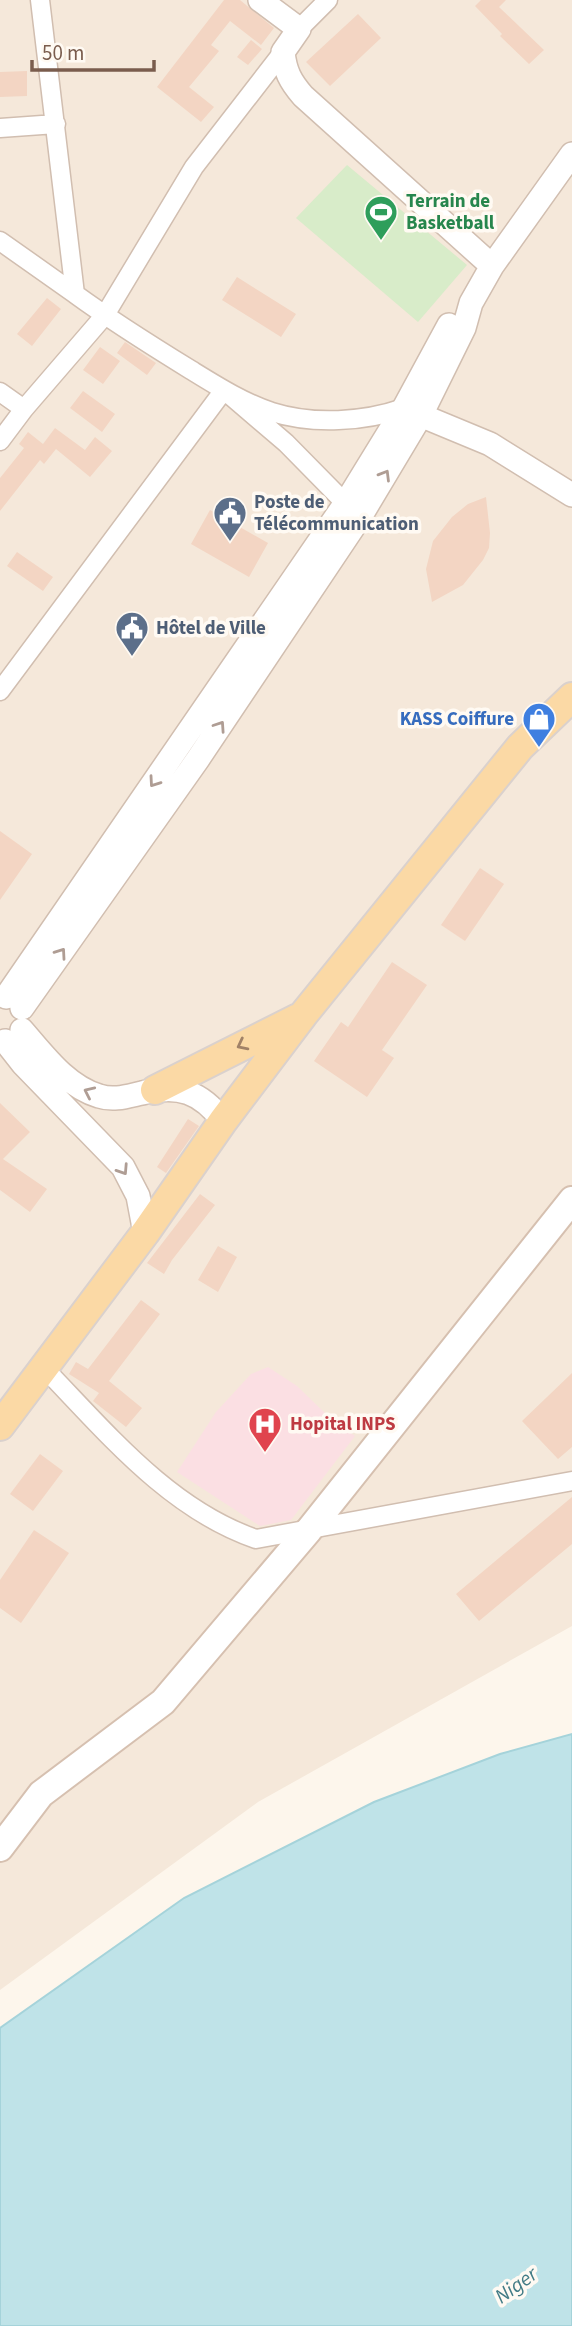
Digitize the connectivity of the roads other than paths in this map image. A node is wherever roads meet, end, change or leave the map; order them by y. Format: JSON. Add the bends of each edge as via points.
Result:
{"nodes":[{"id":1,"x":40,"y":0,"type":"edge"},
{"id":2,"x":260,"y":0,"type":"edge"},
{"id":3,"x":328,"y":0,"type":"edge"},
{"id":4,"x":299,"y":29,"type":"junction"},
{"id":5,"x":283,"y":52,"type":"junction"},
{"id":6,"x":56,"y":124,"type":"junction"},
{"id":7,"x":0,"y":128,"type":"edge"},
{"id":8,"x":572,"y":154,"type":"edge"},
{"id":9,"x":0,"y":241,"type":"edge"},
{"id":10,"x":492,"y":266,"type":"junction"},
{"id":11,"x":75,"y":293,"type":"junction"},
{"id":12,"x":105,"y":315,"type":"junction"},
{"id":13,"x":224,"y":390,"type":"junction"},
{"id":14,"x":0,"y":392,"type":"edge"},
{"id":15,"x":24,"y":409,"type":"junction"},
{"id":16,"x":413,"y":412,"type":"junction"},
{"id":17,"x":0,"y":441,"type":"edge"},
{"id":18,"x":572,"y":495,"type":"edge"},
{"id":19,"x":353,"y":510,"type":"junction"},
{"id":20,"x":2,"y":685,"type":"edge"},
{"id":21,"x":572,"y":697,"type":"edge"},
{"id":22,"x":303,"y":1015,"type":"junction"},
{"id":23,"x":9,"y":1019,"type":"edge"},
{"id":24,"x":155,"y":1090,"type":"junction"},
{"id":25,"x":223,"y":1121,"type":"junction"},
{"id":26,"x":572,"y":1200,"type":"edge"},
{"id":27,"x":145,"y":1233,"type":"junction"},
{"id":28,"x":45,"y":1369,"type":"junction"},
{"id":29,"x":0,"y":1426,"type":"edge"},
{"id":30,"x":572,"y":1482,"type":"edge"},
{"id":31,"x":309,"y":1530,"type":"junction"},
{"id":32,"x":0,"y":1848,"type":"edge"}],
"edges":[{"from":1,"to":6,"type":"street"},
{"from":2,"to":4,"type":"street"},
{"from":3,"to":4,"type":"street"},
{"from":4,"to":5,"type":"street"},
{"from":5,"to":10,"type":"street","via":[[290,81],[303,96]]},
{"from":5,"to":12,"type":"street","via":[[194,167]]},
{"from":6,"to":7,"type":"street"},
{"from":6,"to":11,"type":"street"},
{"from":8,"to":10,"type":"street"},
{"from":9,"to":11,"type":"street"},
{"from":10,"to":16,"type":"street","via":[[471,303],[464,328]]},
{"from":11,"to":12,"type":"street"},
{"from":12,"to":13,"type":"street"},
{"from":12,"to":15,"type":"street"},
{"from":13,"to":16,"type":"street","via":[[270,412],[298,419]]},
{"from":13,"to":19,"type":"street"},
{"from":13,"to":20,"type":"street"},
{"from":14,"to":15,"type":"street"},
{"from":15,"to":17,"type":"street"},
{"from":16,"to":18,"type":"street","via":[[490,444]]},
{"from":16,"to":19,"type":"street"},
{"from":19,"to":23,"type":"street"},
{"from":21,"to":22,"type":"main road","via":[[520,747]]},
{"from":22,"to":24,"type":"main road","one_way":true},
{"from":22,"to":25,"type":"main road"},
{"from":24,"to":23,"type":"street","one_way":true,"via":[[121,1098],[101,1097],[80,1088]]},
{"from":23,"to":27,"type":"street","one_way":true,"via":[[23,1064],[122,1167],[138,1196]]},
{"from":24,"to":25,"type":"street","via":[[200,1096]]},
{"from":25,"to":27,"type":"main road"},
{"from":26,"to":31,"type":"main road"},
{"from":27,"to":28,"type":"main road"},
{"from":28,"to":29,"type":"main road"},
{"from":28,"to":31,"type":"street","via":[[147,1473],[189,1504],[256,1539]]},
{"from":30,"to":31,"type":"street"},
{"from":31,"to":32,"type":"main road","via":[[163,1702],[41,1794]]}]}
